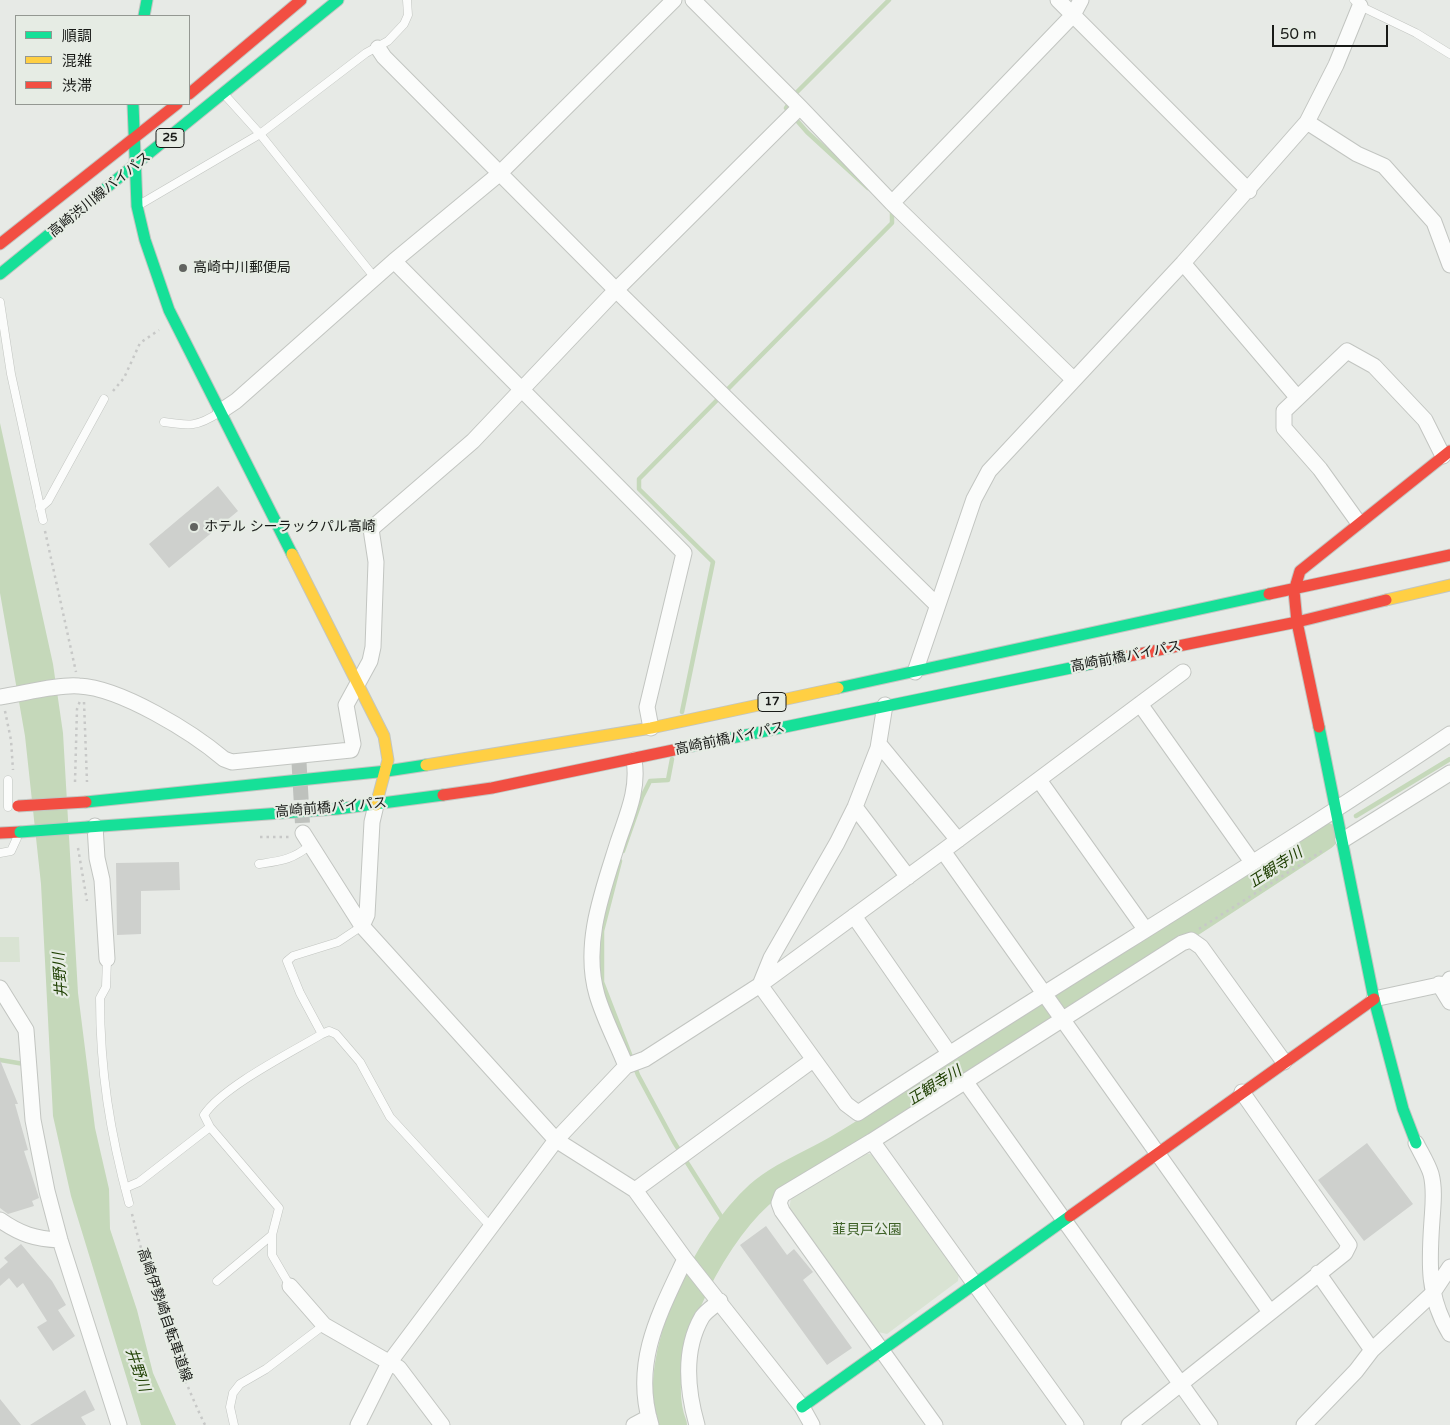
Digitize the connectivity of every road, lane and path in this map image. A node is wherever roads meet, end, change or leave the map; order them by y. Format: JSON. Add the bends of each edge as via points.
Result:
{"nodes":[{"id":1,"x":147,"y":0,"type":"edge"},
{"id":2,"x":301,"y":0,"type":"edge"},
{"id":3,"x":338,"y":0,"type":"edge"},
{"id":4,"x":407,"y":0,"type":"edge"},
{"id":5,"x":674,"y":0,"type":"edge"},
{"id":6,"x":693,"y":0,"type":"edge"},
{"id":7,"x":1058,"y":0,"type":"edge"},
{"id":8,"x":1081,"y":0,"type":"edge"},
{"id":9,"x":1357,"y":3,"type":"edge"},
{"id":10,"x":144,"y":15,"type":"edge"},
{"id":11,"x":1073,"y":15,"type":"junction"},
{"id":12,"x":378,"y":48,"type":"junction"},
{"id":13,"x":1450,"y":54,"type":"edge"},
{"id":14,"x":190,"y":93,"type":"edge"},
{"id":15,"x":224,"y":94,"type":"junction"},
{"id":16,"x":133,"y":105,"type":"edge"},
{"id":17,"x":175,"y":105,"type":"edge"},
{"id":18,"x":800,"y":107,"type":"junction"},
{"id":19,"x":1308,"y":122,"type":"junction"},
{"id":20,"x":260,"y":134,"type":"junction"},
{"id":21,"x":136,"y":138,"type":"junction"},
{"id":22,"x":136,"y":166,"type":"junction"},
{"id":23,"x":500,"y":174,"type":"junction"},
{"id":24,"x":1249,"y":191,"type":"junction"},
{"id":25,"x":892,"y":203,"type":"junction"},
{"id":26,"x":137,"y":206,"type":"junction"},
{"id":27,"x":0,"y":244,"type":"edge"},
{"id":28,"x":394,"y":261,"type":"junction"},
{"id":29,"x":1184,"y":263,"type":"junction"},
{"id":30,"x":1450,"y":265,"type":"edge"},
{"id":31,"x":0,"y":274,"type":"edge"},
{"id":32,"x":375,"y":278,"type":"junction"},
{"id":33,"x":616,"y":290,"type":"junction"},
{"id":34,"x":0,"y":302,"type":"edge"},
{"id":35,"x":163,"y":327,"type":"dead end"},
{"id":36,"x":1073,"y":379,"type":"junction"},
{"id":37,"x":521,"y":390,"type":"junction"},
{"id":38,"x":1297,"y":397,"type":"junction"},
{"id":39,"x":104,"y":399,"type":"joint"},
{"id":40,"x":221,"y":411,"type":"junction"},
{"id":41,"x":164,"y":422,"type":"dead end"},
{"id":42,"x":1446,"y":453,"type":"edge"},
{"id":43,"x":40,"y":508,"type":"junction"},
{"id":44,"x":43,"y":520,"type":"joint"},
{"id":45,"x":1358,"y":522,"type":"junction"},
{"id":46,"x":1450,"y":555,"type":"edge"},
{"id":47,"x":1450,"y":585,"type":"edge"},
{"id":48,"x":1294,"y":591,"type":"junction"},
{"id":49,"x":937,"y":605,"type":"junction"},
{"id":50,"x":1296,"y":622,"type":"junction"},
{"id":51,"x":915,"y":672,"type":"junction"},
{"id":52,"x":1183,"y":672,"type":"dead end"},
{"id":53,"x":76,"y":682,"type":"junction"},
{"id":54,"x":358,"y":682,"type":"junction"},
{"id":55,"x":3,"y":700,"type":"edge"},
{"id":56,"x":1140,"y":704,"type":"junction"},
{"id":57,"x":885,"y":705,"type":"junction"},
{"id":58,"x":86,"y":708,"type":"dead end"},
{"id":59,"x":651,"y":728,"type":"junction"},
{"id":60,"x":1450,"y":734,"type":"edge"},
{"id":61,"x":879,"y":744,"type":"junction"},
{"id":62,"x":634,"y":760,"type":"junction"},
{"id":63,"x":387,"y":771,"type":"junction"},
{"id":64,"x":1450,"y":773,"type":"edge"},
{"id":65,"x":8,"y":780,"type":"joint"},
{"id":66,"x":1039,"y":780,"type":"junction"},
{"id":67,"x":87,"y":788,"type":"dead end"},
{"id":68,"x":376,"y":805,"type":"junction"},
{"id":69,"x":9,"y":807,"type":"edge"},
{"id":70,"x":855,"y":807,"type":"junction"},
{"id":71,"x":1337,"y":810,"type":"junction"},
{"id":72,"x":92,"y":827,"type":"junction"},
{"id":73,"x":20,"y":832,"type":"junction"},
{"id":74,"x":0,"y":833,"type":"edge"},
{"id":75,"x":259,"y":837,"type":"dead end"},
{"id":76,"x":303,"y":838,"type":"junction"},
{"id":77,"x":958,"y":840,"type":"junction"},
{"id":78,"x":1343,"y":840,"type":"junction"},
{"id":79,"x":943,"y":851,"type":"junction"},
{"id":80,"x":0,"y":853,"type":"edge"},
{"id":81,"x":1252,"y":862,"type":"junction"},
{"id":82,"x":258,"y":864,"type":"dead end"},
{"id":83,"x":908,"y":877,"type":"junction"},
{"id":84,"x":854,"y":916,"type":"junction"},
{"id":85,"x":362,"y":926,"type":"junction"},
{"id":86,"x":1146,"y":929,"type":"junction"},
{"id":87,"x":1192,"y":940,"type":"junction"},
{"id":88,"x":107,"y":959,"type":"joint"},
{"id":89,"x":1444,"y":982,"type":"edge"},
{"id":90,"x":760,"y":985,"type":"junction"},
{"id":91,"x":0,"y":988,"type":"edge"},
{"id":92,"x":1045,"y":996,"type":"junction"},
{"id":93,"x":1374,"y":999,"type":"junction"},
{"id":94,"x":1450,"y":1002,"type":"edge"},
{"id":95,"x":1061,"y":1017,"type":"junction"},
{"id":96,"x":322,"y":1034,"type":"junction"},
{"id":97,"x":949,"y":1053,"type":"junction"},
{"id":98,"x":813,"y":1060,"type":"junction"},
{"id":99,"x":1284,"y":1062,"type":"junction"},
{"id":100,"x":627,"y":1066,"type":"junction"},
{"id":101,"x":965,"y":1081,"type":"junction"},
{"id":102,"x":1242,"y":1092,"type":"junction"},
{"id":103,"x":210,"y":1127,"type":"junction"},
{"id":104,"x":556,"y":1140,"type":"junction"},
{"id":105,"x":872,"y":1141,"type":"junction"},
{"id":106,"x":1416,"y":1143,"type":"joint"},
{"id":107,"x":1158,"y":1152,"type":"junction"},
{"id":108,"x":125,"y":1188,"type":"junction"},
{"id":109,"x":635,"y":1190,"type":"junction"},
{"id":110,"x":130,"y":1203,"type":"joint"},
{"id":111,"x":0,"y":1220,"type":"edge"},
{"id":112,"x":1063,"y":1220,"type":"junction"},
{"id":113,"x":490,"y":1226,"type":"junction"},
{"id":114,"x":272,"y":1235,"type":"junction"},
{"id":115,"x":60,"y":1240,"type":"junction"},
{"id":116,"x":689,"y":1263,"type":"junction"},
{"id":117,"x":1450,"y":1267,"type":"edge"},
{"id":118,"x":1318,"y":1273,"type":"junction"},
{"id":119,"x":217,"y":1281,"type":"dead end"},
{"id":120,"x":974,"y":1284,"type":"junction"},
{"id":121,"x":290,"y":1286,"type":"joint"},
{"id":122,"x":1432,"y":1294,"type":"junction"},
{"id":123,"x":715,"y":1296,"type":"junction"},
{"id":124,"x":1270,"y":1312,"type":"junction"},
{"id":125,"x":324,"y":1325,"type":"junction"},
{"id":126,"x":1450,"y":1334,"type":"edge"},
{"id":127,"x":881,"y":1349,"type":"junction"},
{"id":128,"x":1372,"y":1350,"type":"junction"},
{"id":129,"x":389,"y":1363,"type":"junction"},
{"id":130,"x":1180,"y":1384,"type":"junction"},
{"id":131,"x":802,"y":1407,"type":"junction"},
{"id":132,"x":650,"y":1421,"type":"edge"},
{"id":133,"x":120,"y":1425,"type":"edge"},
{"id":134,"x":205,"y":1425,"type":"edge"},
{"id":135,"x":234,"y":1425,"type":"edge"},
{"id":136,"x":358,"y":1425,"type":"edge"},
{"id":137,"x":442,"y":1425,"type":"edge"},
{"id":138,"x":634,"y":1425,"type":"edge"},
{"id":139,"x":698,"y":1425,"type":"edge"},
{"id":140,"x":812,"y":1425,"type":"edge"},
{"id":141,"x":935,"y":1425,"type":"edge"},
{"id":142,"x":1076,"y":1425,"type":"edge"},
{"id":143,"x":1129,"y":1425,"type":"edge"},
{"id":144,"x":1210,"y":1425,"type":"edge"},
{"id":145,"x":1304,"y":1425,"type":"edge"}],
"edges":[{"from":1,"to":10,"type":"main road"},
{"from":2,"to":14,"type":"main road"},
{"from":3,"to":15,"type":"main road","name":"高崎渋川線バイパス","number":"25"},
{"from":4,"to":12,"type":"lane","via":[[408,15],[404,24]]},
{"from":5,"to":23,"type":"street"},
{"from":6,"to":18,"type":"street"},
{"from":7,"to":11,"type":"street"},
{"from":8,"to":11,"type":"street"},
{"from":9,"to":13,"type":"lane"},
{"from":9,"to":19,"type":"street","via":[[1336,64]]},
{"from":11,"to":24,"type":"street"},
{"from":11,"to":25,"type":"street"},
{"from":12,"to":20,"type":"lane"},
{"from":12,"to":23,"type":"street"},
{"from":15,"to":20,"type":"lane"},
{"from":15,"to":22,"type":"main road","name":"高崎渋川線バイパス","number":"25"},
{"from":16,"to":21,"type":"main road"},
{"from":17,"to":21,"type":"main road","name":"高崎渋川線バイパス","number":"25"},
{"from":18,"to":25,"type":"street"},
{"from":18,"to":33,"type":"street"},
{"from":19,"to":24,"type":"street"},
{"from":19,"to":30,"type":"street","via":[[1356,154],[1384,166],[1434,222]]},
{"from":20,"to":26,"type":"lane"},
{"from":20,"to":32,"type":"lane"},
{"from":21,"to":22,"type":"main road"},
{"from":21,"to":27,"type":"main road","name":"高崎渋川線バイパス","number":"25"},
{"from":22,"to":26,"type":"main road"},
{"from":22,"to":31,"type":"main road","name":"高崎渋川線バイパス","number":"25"},
{"from":23,"to":28,"type":"street"},
{"from":23,"to":33,"type":"street"},
{"from":24,"to":29,"type":"street"},
{"from":25,"to":36,"type":"street"},
{"from":26,"to":40,"type":"main road","via":[[169,310]]},
{"from":28,"to":32,"type":"street"},
{"from":28,"to":37,"type":"street"},
{"from":29,"to":36,"type":"street"},
{"from":29,"to":38,"type":"street"},
{"from":32,"to":40,"type":"street","via":[[244,395]]},
{"from":33,"to":37,"type":"street"},
{"from":33,"to":49,"type":"street"},
{"from":34,"to":43,"type":"lane","via":[[11,374]]},
{"from":35,"to":39,"type":"path","via":[[140,343],[124,378]]},
{"from":36,"to":49,"type":"street","via":[[989,471],[974,499]]},
{"from":37,"to":54,"type":"street","via":[[466,448],[371,529],[376,562],[373,647]]},
{"from":37,"to":59,"type":"street","via":[[684,553],[648,707]]},
{"from":38,"to":42,"type":"street","via":[[1347,351],[1374,366],[1424,420]]},
{"from":38,"to":45,"type":"street","via":[[1284,411],[1284,428],[1320,469]]},
{"from":39,"to":43,"type":"lane","via":[[48,501]]},
{"from":40,"to":41,"type":"lane","via":[[193,426]]},
{"from":40,"to":54,"type":"main road"},
{"from":42,"to":45,"type":"main road"},
{"from":43,"to":44,"type":"lane"},
{"from":44,"to":53,"type":"path"},
{"from":45,"to":48,"type":"main road","via":[[1300,571]]},
{"from":46,"to":48,"type":"main road","name":"高崎前橋バイパス","number":"17"},
{"from":47,"to":50,"type":"main road","name":"高崎前橋バイパス","number":"17"},
{"from":48,"to":50,"type":"main road"},
{"from":48,"to":51,"type":"main road","name":"高崎前橋バイパス","number":"17"},
{"from":49,"to":51,"type":"street"},
{"from":50,"to":57,"type":"main road","name":"高崎前橋バイパス","number":"17"},
{"from":50,"to":71,"type":"main road"},
{"from":51,"to":59,"type":"main road","name":"高崎前橋バイパス","number":"17"},
{"from":52,"to":56,"type":"street"},
{"from":53,"to":54,"type":"street","via":[[153,713],[232,762],[299,758],[351,750],[353,744],[346,705]]},
{"from":53,"to":55,"type":"street"},
{"from":54,"to":63,"type":"main road","via":[[384,736]]},
{"from":55,"to":65,"type":"path","via":[[13,774]]},
{"from":56,"to":66,"type":"street"},
{"from":56,"to":81,"type":"street"},
{"from":57,"to":61,"type":"street"},
{"from":57,"to":62,"type":"main road","name":"高崎前橋バイパス","number":"17"},
{"from":58,"to":67,"type":"path"},
{"from":59,"to":63,"type":"main road","name":"高崎前橋バイパス","number":"17"},
{"from":60,"to":71,"type":"street"},
{"from":61,"to":70,"type":"street"},
{"from":61,"to":77,"type":"street"},
{"from":62,"to":68,"type":"main road","name":"高崎前橋バイパス","number":"17","via":[[492,788]]},
{"from":62,"to":100,"type":"street","via":[[636,785],[603,891],[593,956],[597,995]]},
{"from":63,"to":68,"type":"main road"},
{"from":63,"to":69,"type":"main road","name":"高崎前橋バイパス","number":"17","bridge":true},
{"from":64,"to":78,"type":"street"},
{"from":65,"to":69,"type":"lane"},
{"from":66,"to":77,"type":"street"},
{"from":66,"to":86,"type":"street"},
{"from":68,"to":72,"type":"main road","name":"高崎前橋バイパス","number":"17"},
{"from":68,"to":85,"type":"street","via":[[366,915]]},
{"from":70,"to":83,"type":"street"},
{"from":70,"to":90,"type":"street","via":[[771,958]]},
{"from":71,"to":78,"type":"main road"},
{"from":71,"to":81,"type":"street"},
{"from":72,"to":73,"type":"main road","name":"高崎前橋バイパス","number":"17","bridge":true},
{"from":72,"to":88,"type":"street","via":[[102,880]]},
{"from":73,"to":74,"type":"main road","name":"高崎前橋バイパス","number":"17"},
{"from":73,"to":80,"type":"lane","via":[[11,851]]},
{"from":75,"to":76,"type":"path"},
{"from":76,"to":82,"type":"lane","via":[[298,856]]},
{"from":76,"to":85,"type":"street"},
{"from":77,"to":79,"type":"street"},
{"from":78,"to":87,"type":"path","via":[[1197,930]]},
{"from":78,"to":93,"type":"main road"},
{"from":79,"to":83,"type":"street"},
{"from":79,"to":92,"type":"street"},
{"from":81,"to":86,"type":"street"},
{"from":83,"to":84,"type":"street"},
{"from":84,"to":90,"type":"street"},
{"from":84,"to":97,"type":"street"},
{"from":85,"to":96,"type":"lane","via":[[338,942],[293,956],[287,961]]},
{"from":85,"to":104,"type":"street"},
{"from":86,"to":92,"type":"street"},
{"from":87,"to":95,"type":"street","via":[[1182,942]]},
{"from":87,"to":99,"type":"street","via":[[1201,947]]},
{"from":88,"to":108,"type":"lane","via":[[106,987],[100,998],[104,1076],[107,1109]]},
{"from":89,"to":93,"type":"street"},
{"from":89,"to":94,"type":"street"},
{"from":90,"to":98,"type":"street"},
{"from":90,"to":100,"type":"street","via":[[644,1060]]},
{"from":91,"to":115,"type":"street","via":[[26,1030],[37,1144]]},
{"from":92,"to":95,"type":"street"},
{"from":92,"to":97,"type":"street"},
{"from":93,"to":99,"type":"main road"},
{"from":93,"to":106,"type":"main road","via":[[1403,1109]]},
{"from":95,"to":101,"type":"street"},
{"from":95,"to":107,"type":"street"},
{"from":96,"to":103,"type":"lane","via":[[262,1069],[215,1102],[204,1115]]},
{"from":96,"to":113,"type":"lane","via":[[329,1031],[336,1034],[347,1046],[360,1062],[390,1117]]},
{"from":97,"to":98,"type":"street","via":[[858,1113],[846,1104]]},
{"from":98,"to":109,"type":"street"},
{"from":99,"to":102,"type":"main road"},
{"from":100,"to":104,"type":"street"},
{"from":101,"to":105,"type":"street"},
{"from":101,"to":112,"type":"street"},
{"from":102,"to":107,"type":"main road"},
{"from":102,"to":118,"type":"street","via":[[1349,1245],[1345,1253]]},
{"from":103,"to":108,"type":"lane","via":[[139,1182]]},
{"from":103,"to":114,"type":"lane","via":[[279,1208]]},
{"from":104,"to":109,"type":"street"},
{"from":104,"to":113,"type":"street"},
{"from":105,"to":120,"type":"street"},
{"from":105,"to":127,"type":"street","via":[[782,1195],[779,1203]]},
{"from":106,"to":122,"type":"street","via":[[1431,1174],[1434,1195],[1429,1265]]},
{"from":107,"to":112,"type":"main road"},
{"from":107,"to":124,"type":"street"},
{"from":108,"to":110,"type":"lane"},
{"from":109,"to":116,"type":"street"},
{"from":110,"to":134,"type":"path","name":"高崎伊勢崎自転車道線","via":[[144,1262],[185,1379]]},
{"from":111,"to":115,"type":"street","via":[[21,1234]]},
{"from":112,"to":120,"type":"main road"},
{"from":112,"to":130,"type":"street"},
{"from":113,"to":129,"type":"street"},
{"from":114,"to":119,"type":"lane"},
{"from":114,"to":121,"type":"lane","via":[[272,1255]]},
{"from":115,"to":133,"type":"street"},
{"from":116,"to":123,"type":"street"},
{"from":116,"to":132,"type":"street","via":[[651,1334],[644,1395]]},
{"from":117,"to":122,"type":"street"},
{"from":118,"to":124,"type":"street"},
{"from":118,"to":128,"type":"street"},
{"from":120,"to":127,"type":"main road"},
{"from":120,"to":142,"type":"street"},
{"from":121,"to":125,"type":"street"},
{"from":122,"to":126,"type":"street","via":[[1440,1318]]},
{"from":122,"to":128,"type":"street"},
{"from":123,"to":131,"type":"street"},
{"from":123,"to":139,"type":"street","via":[[703,1316],[689,1362],[689,1395]]},
{"from":124,"to":130,"type":"street"},
{"from":125,"to":129,"type":"street"},
{"from":125,"to":135,"type":"lane","via":[[266,1369],[240,1384],[233,1393],[230,1407]]},
{"from":127,"to":131,"type":"main road"},
{"from":127,"to":141,"type":"street"},
{"from":128,"to":145,"type":"street"},
{"from":129,"to":136,"type":"street"},
{"from":129,"to":137,"type":"street","via":[[399,1368]]},
{"from":130,"to":143,"type":"street"},
{"from":130,"to":144,"type":"street"},
{"from":131,"to":140,"type":"street"},
{"from":132,"to":138,"type":"street"}]}
